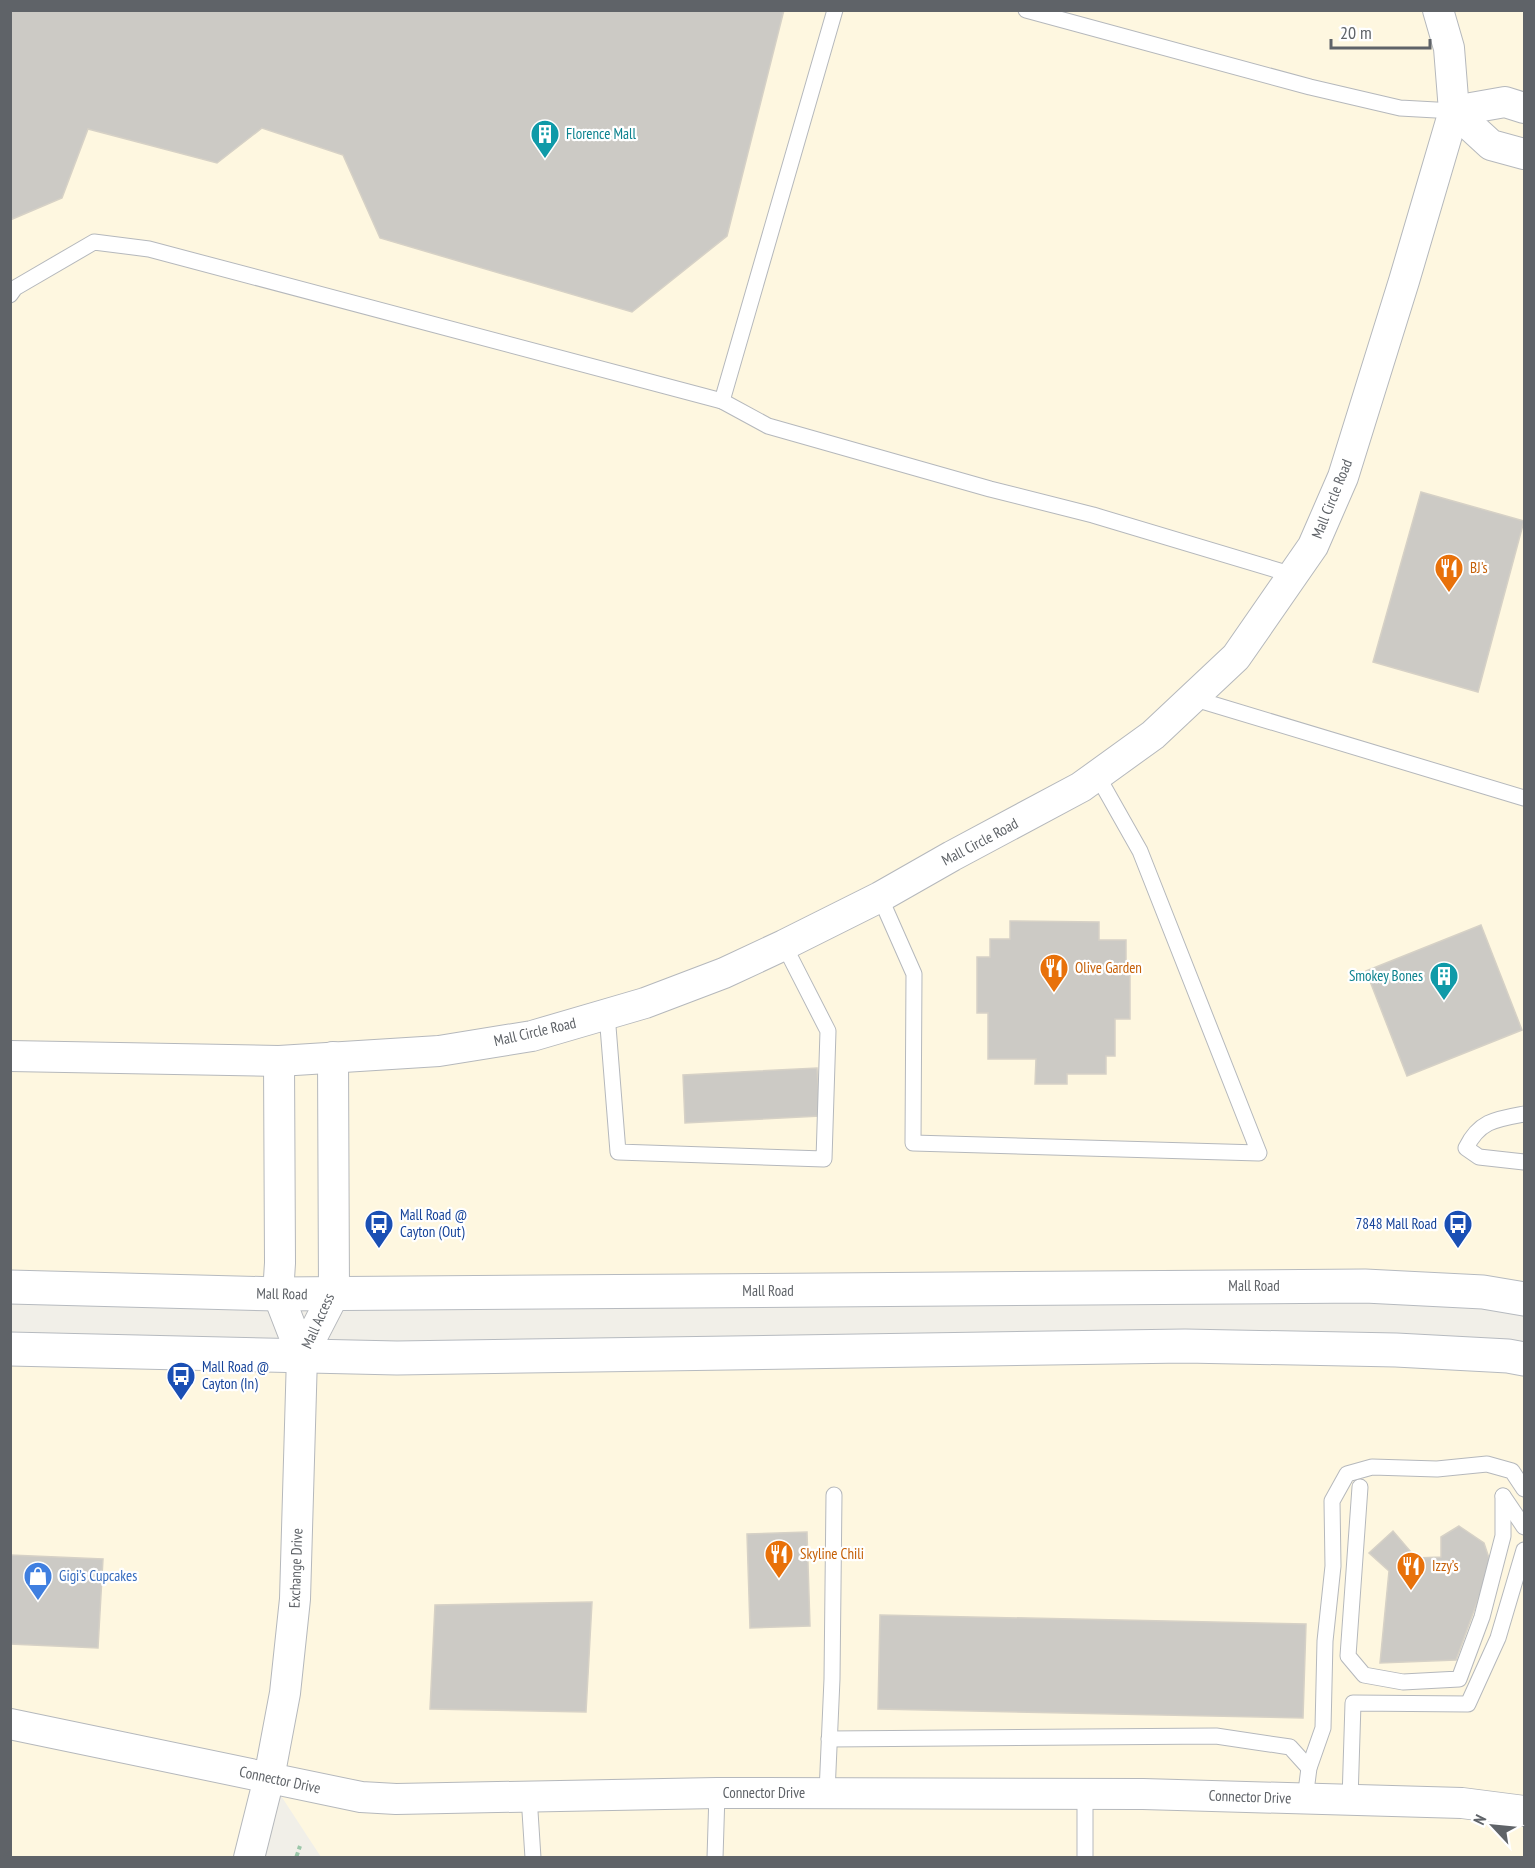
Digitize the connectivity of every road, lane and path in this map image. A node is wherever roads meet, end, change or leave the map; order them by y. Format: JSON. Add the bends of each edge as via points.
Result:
{"nodes":[{"id":1,"x":835,"y":10,"type":"edge"},
{"id":2,"x":1026,"y":10,"type":"edge"},
{"id":3,"x":1438,"y":10,"type":"edge"},
{"id":4,"x":1524,"y":108,"type":"edge"},
{"id":5,"x":1454,"y":111,"type":"junction"},
{"id":6,"x":1524,"y":154,"type":"edge"},
{"id":7,"x":10,"y":295,"type":"edge"},
{"id":8,"x":722,"y":401,"type":"junction"},
{"id":9,"x":1293,"y":575,"type":"junction"},
{"id":10,"x":1192,"y":698,"type":"junction"},
{"id":11,"x":1097,"y":775,"type":"junction"},
{"id":12,"x":1524,"y":798,"type":"edge"},
{"id":13,"x":880,"y":897,"type":"junction"},
{"id":14,"x":784,"y":945,"type":"junction"},
{"id":15,"x":607,"y":1014,"type":"junction"},
{"id":16,"x":10,"y":1056,"type":"edge"},
{"id":17,"x":333,"y":1058,"type":"junction"},
{"id":18,"x":279,"y":1061,"type":"junction"},
{"id":19,"x":1524,"y":1114,"type":"edge"},
{"id":20,"x":1524,"y":1162,"type":"edge"},
{"id":21,"x":10,"y":1287,"type":"edge"},
{"id":22,"x":278,"y":1294,"type":"junction"},
{"id":23,"x":334,"y":1294,"type":"junction"},
{"id":24,"x":1524,"y":1299,"type":"edge"},
{"id":25,"x":10,"y":1349,"type":"edge"},
{"id":26,"x":302,"y":1356,"type":"junction"},
{"id":27,"x":1524,"y":1359,"type":"edge"},
{"id":28,"x":1524,"y":1489,"type":"edge"},
{"id":29,"x":834,"y":1495,"type":"dead end"},
{"id":30,"x":1332,"y":1501,"type":"junction"},
{"id":31,"x":1524,"y":1527,"type":"edge"},
{"id":32,"x":1524,"y":1550,"type":"edge"},
{"id":33,"x":10,"y":1724,"type":"edge"},
{"id":34,"x":829,"y":1739,"type":"junction"},
{"id":35,"x":1309,"y":1768,"type":"junction"},
{"id":36,"x":269,"y":1778,"type":"junction"},
{"id":37,"x":717,"y":1793,"type":"junction"},
{"id":38,"x":827,"y":1793,"type":"junction"},
{"id":39,"x":1084,"y":1794,"type":"junction"},
{"id":40,"x":529,"y":1796,"type":"junction"},
{"id":41,"x":1305,"y":1799,"type":"junction"},
{"id":42,"x":1350,"y":1800,"type":"junction"},
{"id":43,"x":1524,"y":1811,"type":"edge"},
{"id":44,"x":300,"y":1846,"type":"dead end"},
{"id":45,"x":249,"y":1857,"type":"edge"},
{"id":46,"x":296,"y":1857,"type":"edge"},
{"id":47,"x":533,"y":1857,"type":"edge"},
{"id":48,"x":716,"y":1857,"type":"edge"},
{"id":49,"x":1085,"y":1857,"type":"edge"}],
"edges":[{"from":1,"to":8,"type":"lane"},
{"from":2,"to":5,"type":"lane","via":[[1310,87],[1400,108]]},
{"from":3,"to":5,"type":"street","name":"Mall Circle Road","via":[[1449,48]]},
{"from":4,"to":5,"type":"street","via":[[1505,102]]},
{"from":5,"to":6,"type":"street","via":[[1491,145]]},
{"from":5,"to":9,"type":"street","name":"Mall Circle Road","via":[[1343,477],[1313,546]]},
{"from":7,"to":8,"type":"lane","via":[[15,288],[94,242],[149,249]]},
{"from":8,"to":9,"type":"lane","via":[[768,426],[1093,515]]},
{"from":9,"to":10,"type":"street","name":"Mall Circle Road","via":[[1236,657]]},
{"from":10,"to":11,"type":"street","name":"Mall Circle Road","via":[[1153,735]]},
{"from":10,"to":12,"type":"lane"},
{"from":11,"to":13,"type":"street","name":"Mall Circle Road","via":[[1080,788]]},
{"from":11,"to":13,"type":"lane","via":[[1140,851],[1259,1153],[913,1143],[914,974]]},
{"from":13,"to":14,"type":"street","name":"Mall Circle Road"},
{"from":14,"to":15,"type":"street","name":"Mall Circle Road","via":[[723,973]]},
{"from":14,"to":15,"type":"lane","via":[[828,1031],[824,1159],[618,1152]]},
{"from":15,"to":17,"type":"street","name":"Mall Circle Road","via":[[532,1036],[439,1051]]},
{"from":16,"to":18,"type":"street","name":"Mall Circle Road"},
{"from":17,"to":18,"type":"street","name":"Mall Circle Road"},
{"from":17,"to":23,"type":"street","name":"Mall Access"},
{"from":18,"to":22,"type":"street","name":"Mall Access"},
{"from":19,"to":20,"type":"lane","via":[[1487,1123],[1473,1134],[1466,1148],[1479,1157]]},
{"from":21,"to":22,"type":"main road","name":"Mall Road"},
{"from":22,"to":23,"type":"main road","name":"Mall Road"},
{"from":22,"to":26,"type":"street","name":"Mall Access"},
{"from":23,"to":24,"type":"main road","name":"Mall Road","via":[[1365,1286],[1483,1292]]},
{"from":23,"to":26,"type":"street","name":"Mall Access"},
{"from":25,"to":26,"type":"main road"},
{"from":26,"to":27,"type":"main road","via":[[397,1358],[1185,1346],[1396,1350]]},
{"from":26,"to":36,"type":"street","name":"Exchange Drive","via":[[295,1599],[285,1693]]},
{"from":28,"to":30,"type":"lane","via":[[1512,1471],[1486,1464],[1437,1469],[1372,1467],[1347,1474]]},
{"from":29,"to":34,"type":"lane"},
{"from":30,"to":31,"type":"lane","via":[[1360,1487],[1348,1656],[1364,1675],[1403,1682],[1459,1679],[1482,1617],[1503,1536],[1503,1496]]},
{"from":30,"to":35,"type":"lane","via":[[1333,1566],[1325,1641],[1323,1728]]},
{"from":32,"to":42,"type":"lane","via":[[1498,1638],[1468,1704],[1353,1703]]},
{"from":33,"to":36,"type":"street","name":"Connector Drive"},
{"from":34,"to":35,"type":"lane","via":[[1216,1736],[1290,1747]]},
{"from":34,"to":38,"type":"lane"},
{"from":35,"to":41,"type":"lane"},
{"from":36,"to":40,"type":"street","name":"Connector Drive","via":[[361,1797]]},
{"from":36,"to":45,"type":"street","name":"Exchange Drive"},
{"from":37,"to":38,"type":"street","name":"Connector Drive"},
{"from":37,"to":40,"type":"street","name":"Connector Drive"},
{"from":37,"to":48,"type":"lane"},
{"from":38,"to":39,"type":"street","name":"Connector Drive"},
{"from":39,"to":41,"type":"street","name":"Connector Drive"},
{"from":39,"to":49,"type":"lane"},
{"from":40,"to":47,"type":"lane"},
{"from":41,"to":42,"type":"street","name":"Connector Drive"},
{"from":42,"to":43,"type":"street","name":"Connector Drive","via":[[1462,1803]]},
{"from":44,"to":46,"type":"path"}]}
